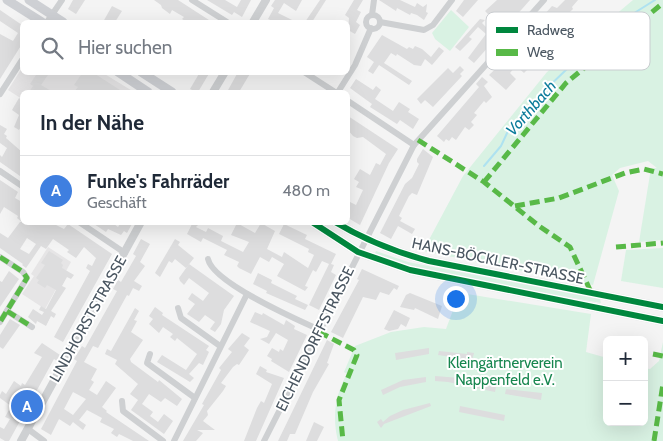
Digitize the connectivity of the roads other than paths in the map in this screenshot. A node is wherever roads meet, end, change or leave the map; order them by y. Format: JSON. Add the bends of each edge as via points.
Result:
{"nodes":[{"id":1,"x":7,"y":0,"type":"edge"},
{"id":2,"x":29,"y":0,"type":"edge"},
{"id":3,"x":62,"y":0,"type":"edge"},
{"id":4,"x":192,"y":0,"type":"edge"},
{"id":5,"x":266,"y":0,"type":"edge"},
{"id":6,"x":374,"y":0,"type":"edge"},
{"id":7,"x":452,"y":0,"type":"edge"},
{"id":8,"x":544,"y":0,"type":"edge"},
{"id":9,"x":533,"y":12,"type":"edge"},
{"id":10,"x":372,"y":15,"type":"junction"},
{"id":11,"x":49,"y":19,"type":"edge"},
{"id":12,"x":39,"y":20,"type":"edge"},
{"id":13,"x":224,"y":20,"type":"edge"},
{"id":14,"x":254,"y":20,"type":"edge"},
{"id":15,"x":380,"y":22,"type":"junction"},
{"id":16,"x":370,"y":28,"type":"junction"},
{"id":17,"x":20,"y":63,"type":"edge"},
{"id":18,"x":486,"y":65,"type":"edge"},
{"id":19,"x":350,"y":72,"type":"edge"},
{"id":20,"x":122,"y":75,"type":"edge"},
{"id":21,"x":146,"y":75,"type":"edge"},
{"id":22,"x":223,"y":75,"type":"edge"},
{"id":23,"x":309,"y":75,"type":"edge"},
{"id":24,"x":348,"y":75,"type":"edge"},
{"id":25,"x":145,"y":90,"type":"edge"},
{"id":26,"x":169,"y":90,"type":"edge"},
{"id":27,"x":214,"y":90,"type":"edge"},
{"id":28,"x":333,"y":90,"type":"edge"},
{"id":29,"x":337,"y":90,"type":"edge"},
{"id":30,"x":1,"y":92,"type":"edge"},
{"id":31,"x":350,"y":102,"type":"edge"},
{"id":32,"x":414,"y":145,"type":"junction"},
{"id":33,"x":0,"y":171,"type":"edge"},
{"id":34,"x":20,"y":185,"type":"edge"},
{"id":35,"x":84,"y":225,"type":"edge"},
{"id":36,"x":139,"y":225,"type":"edge"},
{"id":37,"x":317,"y":225,"type":"edge"},
{"id":38,"x":340,"y":225,"type":"edge"},
{"id":39,"x":364,"y":240,"type":"junction"},
{"id":40,"x":125,"y":252,"type":"junction"},
{"id":41,"x":358,"y":252,"type":"junction"},
{"id":42,"x":0,"y":257,"type":"edge"},
{"id":43,"x":208,"y":259,"type":"dead end"},
{"id":44,"x":247,"y":294,"type":"junction"},
{"id":45,"x":605,"y":295,"type":"junction"},
{"id":46,"x":663,"y":307,"type":"edge"},
{"id":47,"x":178,"y":308,"type":"dead end"},
{"id":48,"x":601,"y":309,"type":"junction"},
{"id":49,"x":7,"y":311,"type":"junction"},
{"id":50,"x":663,"y":321,"type":"edge"},
{"id":51,"x":0,"y":322,"type":"edge"},
{"id":52,"x":32,"y":328,"type":"dead end"},
{"id":53,"x":320,"y":330,"type":"junction"},
{"id":54,"x":220,"y":346,"type":"junction"},
{"id":55,"x":150,"y":354,"type":"dead end"},
{"id":56,"x":195,"y":398,"type":"junction"},
{"id":57,"x":122,"y":401,"type":"dead end"},
{"id":58,"x":28,"y":429,"type":"junction"},
{"id":59,"x":21,"y":441,"type":"edge"},
{"id":60,"x":44,"y":441,"type":"edge"},
{"id":61,"x":163,"y":441,"type":"edge"},
{"id":62,"x":174,"y":441,"type":"edge"},
{"id":63,"x":264,"y":441,"type":"edge"}],
"edges":[{"from":1,"to":12,"type":"main road"},
{"from":2,"to":11,"type":"main road"},
{"from":3,"to":11,"type":"street"},
{"from":4,"to":13,"type":"street"},
{"from":5,"to":14,"type":"street"},
{"from":6,"to":10,"type":"street"},
{"from":7,"to":15,"type":"street","via":[[433,25],[424,30]]},
{"from":8,"to":9,"type":"street","name":"EICHENDORFFSTRASSE"},
{"from":10,"to":15,"type":"street","via":[[377,16]]},
{"from":10,"to":16,"type":"street","via":[[366,21]]},
{"from":15,"to":16,"type":"street","via":[[376,28]]},
{"from":16,"to":19,"type":"street"},
{"from":17,"to":30,"type":"street"},
{"from":18,"to":32,"type":"street","name":"EICHENDORFFSTRASSE"},
{"from":20,"to":25,"type":"main road"},
{"from":21,"to":26,"type":"main road"},
{"from":22,"to":27,"type":"street"},
{"from":23,"to":28,"type":"street"},
{"from":24,"to":29,"type":"street"},
{"from":31,"to":32,"type":"street"},
{"from":32,"to":39,"type":"street","name":"EICHENDORFFSTRASSE"},
{"from":33,"to":34,"type":"street"},
{"from":35,"to":40,"type":"street"},
{"from":36,"to":40,"type":"street","name":"LINDHORSTSTRASSE"},
{"from":37,"to":41,"type":"main road","name":"HANS-BÖCKLER-STRASSE"},
{"from":38,"to":39,"type":"main road","name":"HANS-BÖCKLER-STRASSE"},
{"from":39,"to":41,"type":"street","name":"EICHENDORFFSTRASSE"},
{"from":39,"to":45,"type":"main road","name":"HANS-BÖCKLER-STRASSE","via":[[429,261]]},
{"from":40,"to":58,"type":"street","name":"LINDHORSTSTRASSE"},
{"from":41,"to":48,"type":"main road","name":"HANS-BÖCKLER-STRASSE","via":[[410,270]]},
{"from":41,"to":53,"type":"street","name":"EICHENDORFFSTRASSE"},
{"from":42,"to":49,"type":"street","via":[[27,278]]},
{"from":43,"to":44,"type":"street","via":[[213,269]]},
{"from":44,"to":53,"type":"street"},
{"from":44,"to":54,"type":"street"},
{"from":45,"to":46,"type":"main road","name":"HANS-BÖCKLER-STRASSE"},
{"from":45,"to":48,"type":"street"},
{"from":47,"to":54,"type":"street","via":[[181,318]]},
{"from":48,"to":50,"type":"main road","name":"HANS-BÖCKLER-STRASSE"},
{"from":49,"to":51,"type":"street"},
{"from":49,"to":52,"type":"street"},
{"from":53,"to":63,"type":"street","name":"EICHENDORFFSTRASSE"},
{"from":54,"to":56,"type":"street"},
{"from":55,"to":56,"type":"street","via":[[147,363]]},
{"from":56,"to":62,"type":"street"},
{"from":57,"to":61,"type":"street","via":[[123,412]]},
{"from":58,"to":59,"type":"street","name":"LINDHORSTSTRASSE"},
{"from":58,"to":60,"type":"street"}]}
